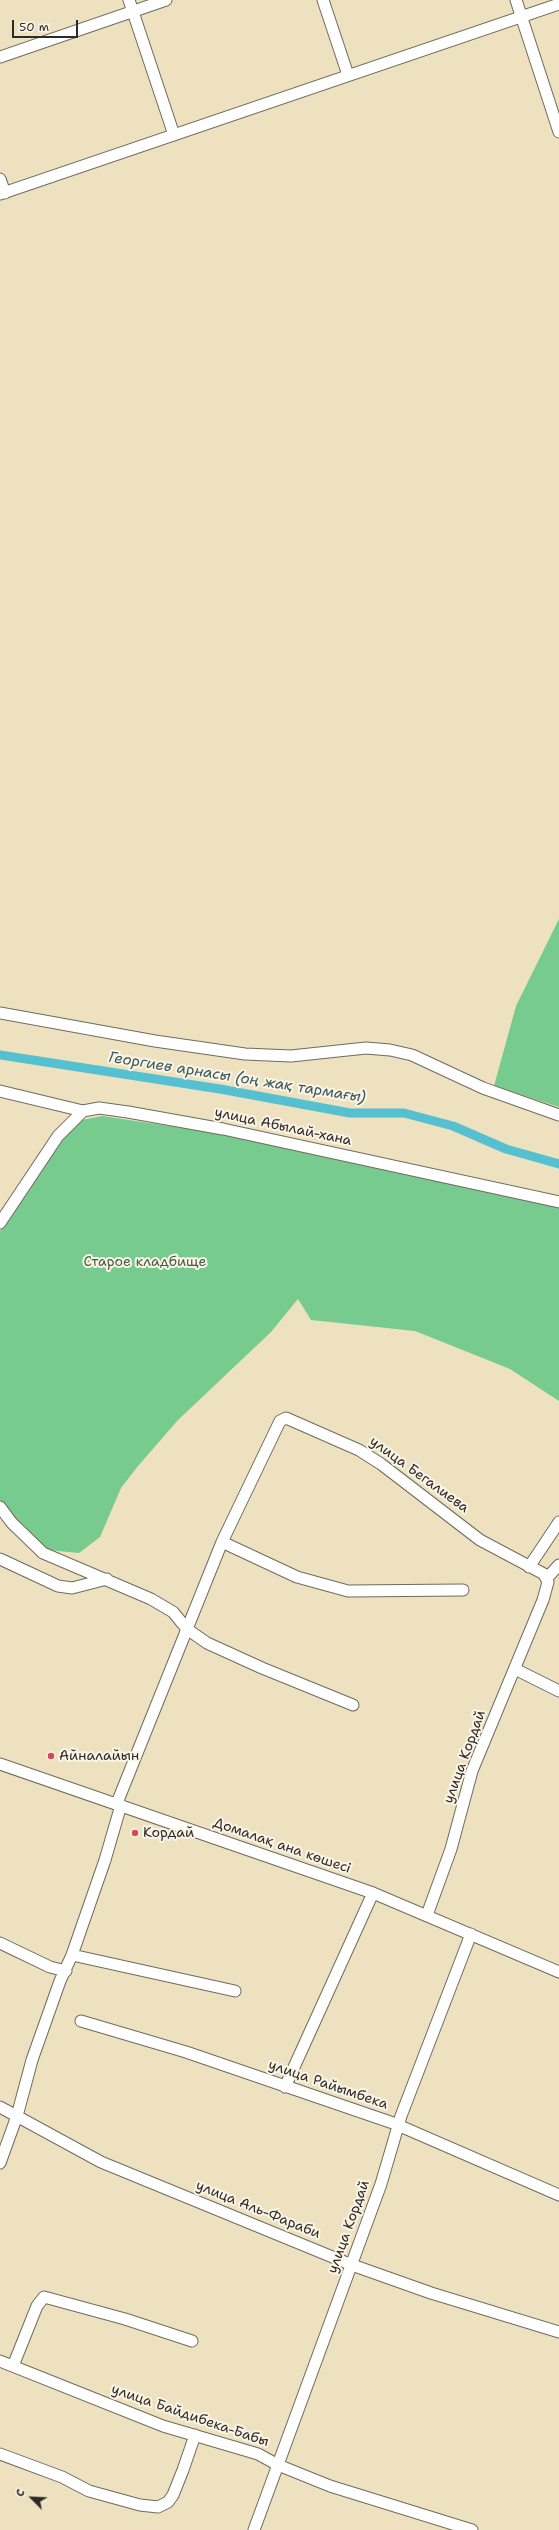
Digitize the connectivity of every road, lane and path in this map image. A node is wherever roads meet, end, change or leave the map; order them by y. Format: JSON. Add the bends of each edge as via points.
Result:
{"nodes":[{"id":1,"x":129,"y":0,"type":"edge"},
{"id":2,"x":166,"y":0,"type":"edge"},
{"id":3,"x":323,"y":0,"type":"edge"},
{"id":4,"x":516,"y":0,"type":"edge"},
{"id":5,"x":559,"y":4,"type":"edge"},
{"id":6,"x":133,"y":11,"type":"junction"},
{"id":7,"x":521,"y":16,"type":"junction"},
{"id":8,"x":0,"y":57,"type":"edge"},
{"id":9,"x":348,"y":74,"type":"junction"},
{"id":10,"x":559,"y":132,"type":"edge"},
{"id":11,"x":174,"y":134,"type":"junction"},
{"id":12,"x":0,"y":179,"type":"edge"},
{"id":13,"x":2,"y":194,"type":"edge"},
{"id":14,"x":0,"y":1013,"type":"edge"},
{"id":15,"x":0,"y":1091,"type":"edge"},
{"id":16,"x":83,"y":1111,"type":"junction"},
{"id":17,"x":559,"y":1115,"type":"edge"},
{"id":18,"x":559,"y":1202,"type":"edge"},
{"id":19,"x":0,"y":1223,"type":"edge"},
{"id":20,"x":0,"y":1507,"type":"edge"},
{"id":21,"x":559,"y":1522,"type":"edge"},
{"id":22,"x":222,"y":1542,"type":"junction"},
{"id":23,"x":0,"y":1559,"type":"edge"},
{"id":24,"x":559,"y":1566,"type":"edge"},
{"id":25,"x":529,"y":1567,"type":"junction"},
{"id":26,"x":107,"y":1579,"type":"junction"},
{"id":27,"x":547,"y":1580,"type":"junction"},
{"id":28,"x":463,"y":1590,"type":"dead end"},
{"id":29,"x":187,"y":1629,"type":"junction"},
{"id":30,"x":515,"y":1670,"type":"junction"},
{"id":31,"x":559,"y":1691,"type":"edge"},
{"id":32,"x":353,"y":1705,"type":"dead end"},
{"id":33,"x":0,"y":1764,"type":"edge"},
{"id":34,"x":119,"y":1804,"type":"junction"},
{"id":35,"x":373,"y":1894,"type":"junction"},
{"id":36,"x":428,"y":1915,"type":"junction"},
{"id":37,"x":471,"y":1934,"type":"junction"},
{"id":38,"x":0,"y":1943,"type":"edge"},
{"id":39,"x":72,"y":1955,"type":"junction"},
{"id":40,"x":66,"y":1971,"type":"junction"},
{"id":41,"x":559,"y":1972,"type":"edge"},
{"id":42,"x":235,"y":1991,"type":"dead end"},
{"id":43,"x":81,"y":2021,"type":"dead end"},
{"id":44,"x":284,"y":2087,"type":"junction"},
{"id":45,"x":0,"y":2107,"type":"edge"},
{"id":46,"x":17,"y":2116,"type":"junction"},
{"id":47,"x":398,"y":2126,"type":"junction"},
{"id":48,"x":0,"y":2163,"type":"edge"},
{"id":49,"x":559,"y":2195,"type":"edge"},
{"id":50,"x":352,"y":2265,"type":"junction"},
{"id":51,"x":559,"y":2332,"type":"edge"},
{"id":52,"x":192,"y":2341,"type":"dead end"},
{"id":53,"x":0,"y":2361,"type":"edge"},
{"id":54,"x":13,"y":2366,"type":"junction"},
{"id":55,"x":195,"y":2435,"type":"junction"},
{"id":56,"x":0,"y":2454,"type":"edge"},
{"id":57,"x":278,"y":2465,"type":"junction"},
{"id":58,"x":254,"y":2530,"type":"edge"},
{"id":59,"x":472,"y":2530,"type":"edge"}],
"edges":[{"from":1,"to":6,"type":"street"},
{"from":2,"to":6,"type":"street"},
{"from":3,"to":9,"type":"street"},
{"from":4,"to":7,"type":"street"},
{"from":5,"to":7,"type":"street"},
{"from":6,"to":8,"type":"street"},
{"from":6,"to":11,"type":"street"},
{"from":7,"to":9,"type":"street"},
{"from":7,"to":10,"type":"street"},
{"from":9,"to":11,"type":"street"},
{"from":11,"to":13,"type":"street"},
{"from":12,"to":13,"type":"street"},
{"from":14,"to":17,"type":"street","via":[[245,1054],[291,1056],[366,1048],[390,1050],[412,1055],[483,1088]]},
{"from":15,"to":16,"type":"street","name":"улица Абылай-хана"},
{"from":16,"to":18,"type":"street","name":"улица Абылай-хана","via":[[99,1108],[215,1127]]},
{"from":16,"to":19,"type":"street","via":[[58,1136]]},
{"from":20,"to":26,"type":"street","via":[[12,1523],[43,1553]]},
{"from":21,"to":25,"type":"street"},
{"from":22,"to":25,"type":"street","name":"улица Бегалиева","via":[[280,1421],[286,1418],[359,1450],[417,1490],[480,1540]]},
{"from":22,"to":28,"type":"street","via":[[297,1577],[348,1591]]},
{"from":22,"to":29,"type":"street","name":"улица Бегалиева"},
{"from":23,"to":26,"type":"street","via":[[58,1586],[72,1588]]},
{"from":24,"to":27,"type":"street"},
{"from":25,"to":27,"type":"street","name":"улица Бегалиева"},
{"from":26,"to":29,"type":"street","via":[[173,1612]]},
{"from":27,"to":30,"type":"street","name":"улица Кордай","via":[[539,1611]]},
{"from":29,"to":32,"type":"street","via":[[207,1643],[248,1662]]},
{"from":29,"to":34,"type":"street","name":"улица Бегалиева"},
{"from":30,"to":31,"type":"street"},
{"from":30,"to":36,"type":"street","name":"улица Кордай","via":[[472,1771],[451,1848]]},
{"from":33,"to":34,"type":"street","name":"Домалақ ана көшесі"},
{"from":34,"to":35,"type":"street","name":"Домалақ ана көшесі"},
{"from":34,"to":39,"type":"street","name":"улица Бегалиева","via":[[104,1860]]},
{"from":35,"to":36,"type":"street","name":"Домалақ ана көшесі"},
{"from":35,"to":44,"type":"street"},
{"from":36,"to":37,"type":"street","name":"Домалақ ана көшесі"},
{"from":37,"to":41,"type":"street","name":"Домалақ ана көшесі"},
{"from":37,"to":47,"type":"street","name":"улица Кордай"},
{"from":38,"to":40,"type":"street","via":[[38,1962]]},
{"from":39,"to":40,"type":"street","name":"улица Бегалиева"},
{"from":39,"to":42,"type":"street"},
{"from":40,"to":46,"type":"street","name":"улица Бегалиева","via":[[61,1978],[32,2060]]},
{"from":43,"to":44,"type":"street","name":"улица Райымбека","via":[[186,2052]]},
{"from":44,"to":47,"type":"street","name":"улица Райымбека"},
{"from":45,"to":46,"type":"street","name":"улица Аль-Фараби"},
{"from":46,"to":48,"type":"street","name":"улица Бегалиева"},
{"from":46,"to":50,"type":"street","name":"улица Аль-Фараби","via":[[101,2162]]},
{"from":47,"to":49,"type":"street","name":"улица Райымбека"},
{"from":47,"to":50,"type":"street","name":"улица Кордай","via":[[392,2152]]},
{"from":50,"to":51,"type":"street","name":"улица Аль-Фараби","via":[[431,2293]]},
{"from":50,"to":57,"type":"street","name":"улица Кордай"},
{"from":52,"to":54,"type":"street","via":[[44,2297],[37,2306]]},
{"from":53,"to":54,"type":"street","name":"улица Байдибека-Бабы"},
{"from":54,"to":55,"type":"street","name":"улица Байдибека-Бабы","via":[[118,2409]]},
{"from":55,"to":56,"type":"street","via":[[173,2494],[168,2502],[158,2508],[96,2493]]},
{"from":55,"to":57,"type":"street","name":"улица Байдибека-Бабы","via":[[258,2454]]},
{"from":57,"to":58,"type":"street","name":"улица Кордай"},
{"from":57,"to":59,"type":"street","name":"улица Байдибека-Бабы","via":[[337,2488]]}]}
